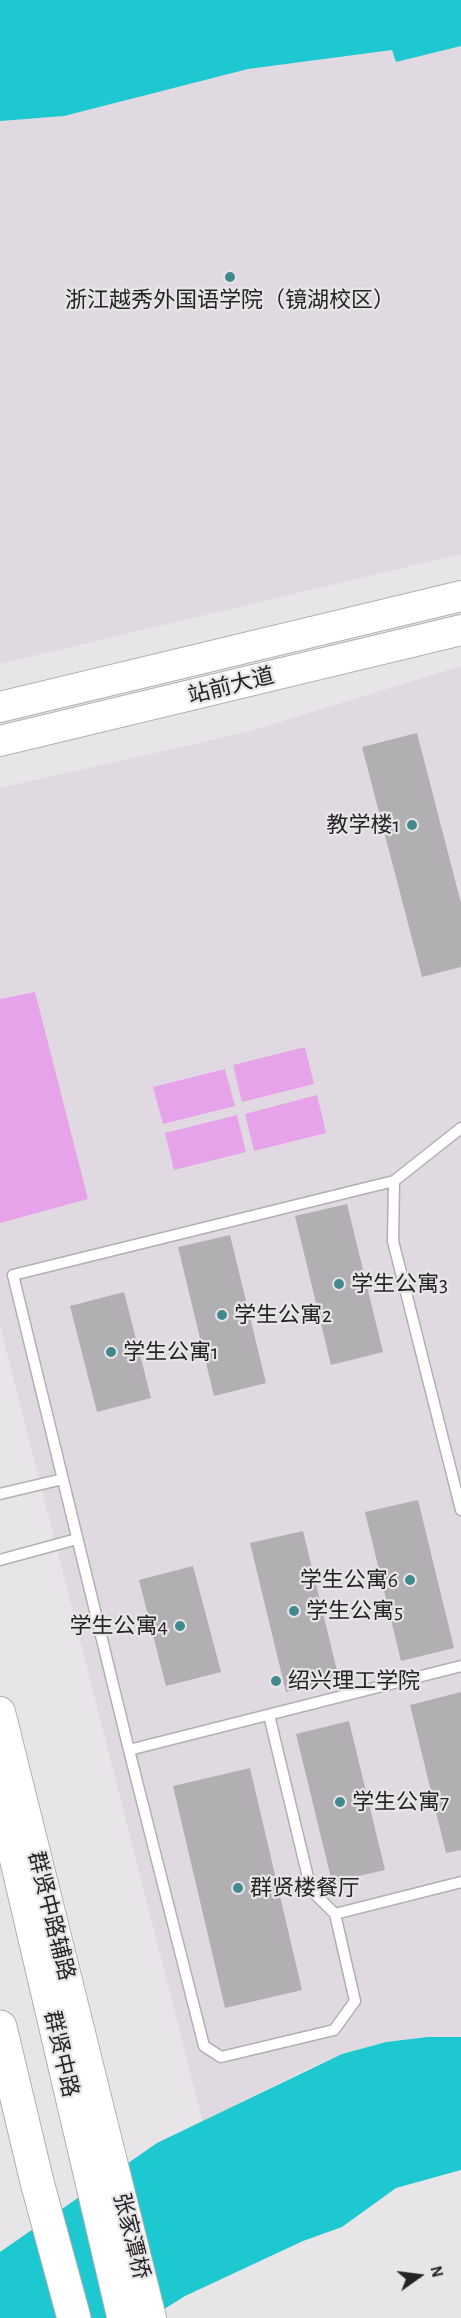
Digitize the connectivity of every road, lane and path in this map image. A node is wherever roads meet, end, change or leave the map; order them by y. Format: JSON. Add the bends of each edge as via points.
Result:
{"nodes":[{"id":1,"x":461,"y":596,"type":"edge"},
{"id":2,"x":461,"y":630,"type":"edge"},
{"id":3,"x":0,"y":707,"type":"edge"},
{"id":4,"x":0,"y":741,"type":"edge"},
{"id":5,"x":461,"y":1128,"type":"edge"},
{"id":6,"x":394,"y":1180,"type":"junction"},
{"id":7,"x":63,"y":1479,"type":"junction"},
{"id":8,"x":0,"y":1494,"type":"edge"},
{"id":9,"x":461,"y":1510,"type":"edge"},
{"id":10,"x":77,"y":1539,"type":"junction"},
{"id":11,"x":0,"y":1560,"type":"edge"},
{"id":12,"x":461,"y":1666,"type":"edge"},
{"id":13,"x":0,"y":1712,"type":"edge"},
{"id":14,"x":268,"y":1715,"type":"junction"},
{"id":15,"x":129,"y":1750,"type":"junction"},
{"id":16,"x":0,"y":1790,"type":"edge"},
{"id":17,"x":461,"y":1882,"type":"edge"},
{"id":18,"x":335,"y":1914,"type":"junction"},
{"id":19,"x":0,"y":2027,"type":"edge"},
{"id":20,"x":98,"y":2155,"type":"junction"},
{"id":21,"x":74,"y":2318,"type":"edge"},
{"id":22,"x":124,"y":2318,"type":"edge"},
{"id":23,"x":152,"y":2318,"type":"edge"}],
"edges":[{"from":1,"to":3,"type":"main road","name":"站前大道"},
{"from":2,"to":4,"type":"main road","name":"站前大道"},
{"from":5,"to":6,"type":"lane"},
{"from":6,"to":7,"type":"lane","via":[[13,1275]]},
{"from":6,"to":9,"type":"lane","via":[[393,1240]]},
{"from":7,"to":8,"type":"lane"},
{"from":7,"to":10,"type":"lane"},
{"from":10,"to":11,"type":"lane"},
{"from":10,"to":15,"type":"lane"},
{"from":12,"to":14,"type":"lane"},
{"from":13,"to":20,"type":"main road","name":"群贤中路辅路"},
{"from":14,"to":15,"type":"lane"},
{"from":14,"to":18,"type":"lane","via":[[311,1890]]},
{"from":15,"to":18,"type":"lane","via":[[204,2046],[221,2057],[334,2030],[355,2001]]},
{"from":16,"to":20,"type":"main road","name":"群贤中路"},
{"from":17,"to":18,"type":"lane"},
{"from":19,"to":21,"type":"main road"},
{"from":20,"to":22,"type":"main road","name":"群贤中路"},
{"from":20,"to":23,"type":"main road","name":"张家潭桥"}]}
